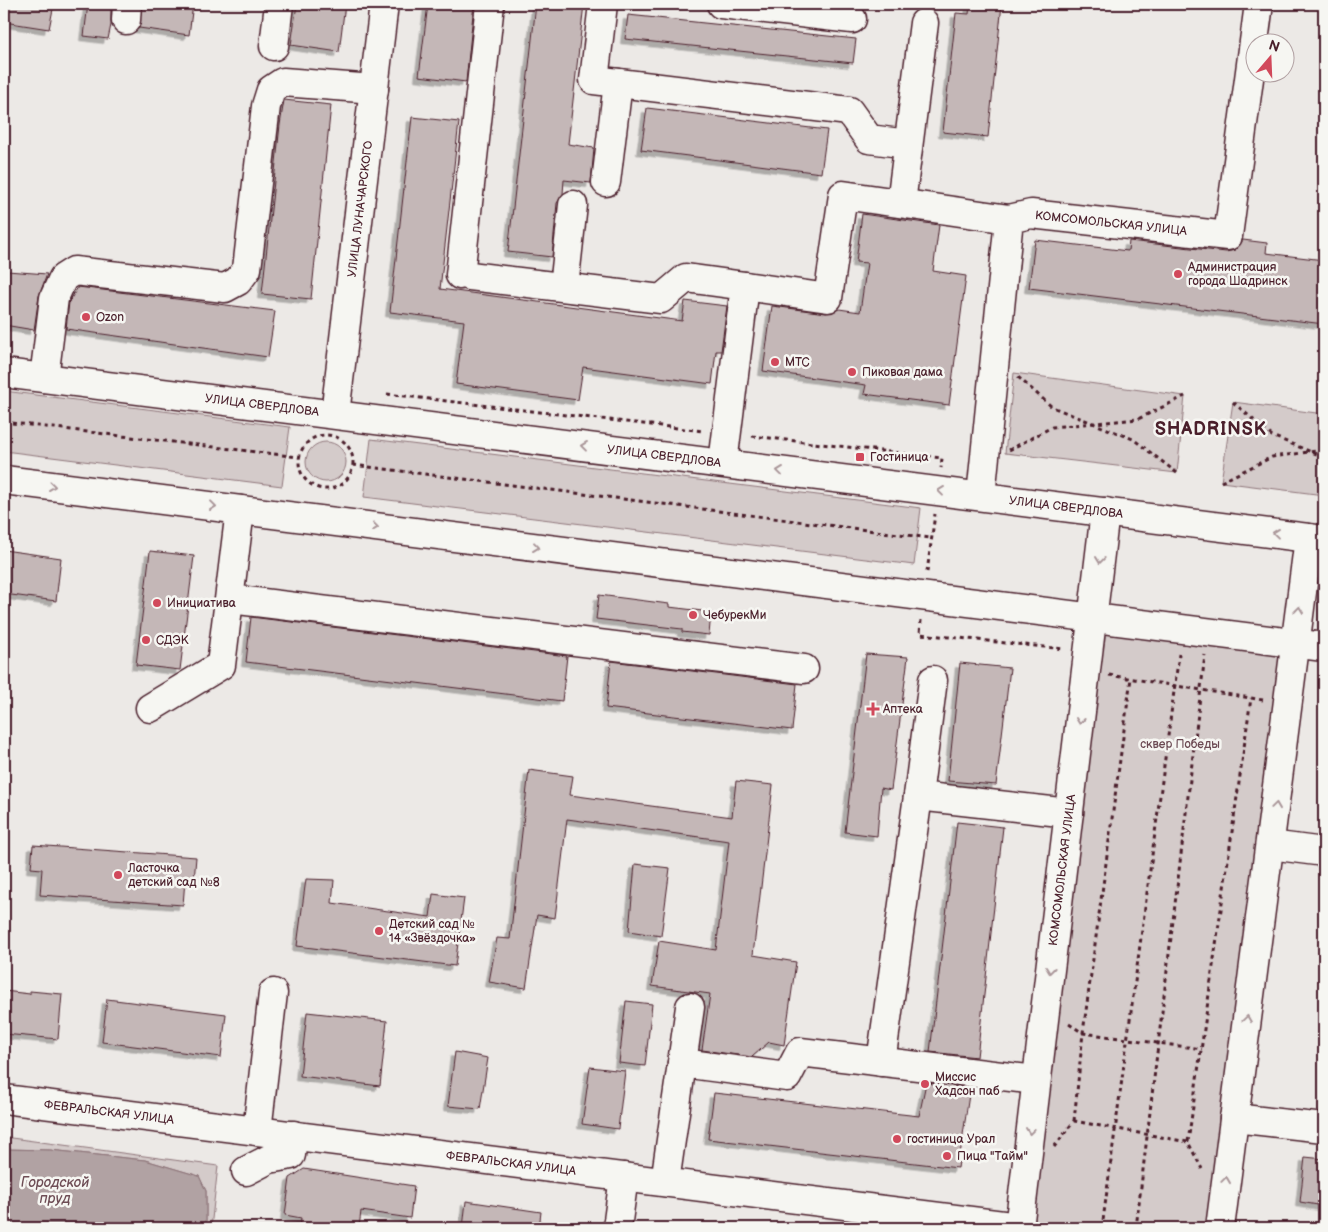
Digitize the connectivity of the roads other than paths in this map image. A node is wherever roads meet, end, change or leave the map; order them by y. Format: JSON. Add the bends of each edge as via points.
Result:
{"nodes":[{"id":1,"x":279,"y":4,"type":"edge"},
{"id":2,"x":384,"y":4,"type":"edge"},
{"id":3,"x":490,"y":4,"type":"edge"},
{"id":4,"x":603,"y":4,"type":"edge"},
{"id":5,"x":721,"y":4,"type":"edge"},
{"id":6,"x":1259,"y":4,"type":"edge"},
{"id":7,"x":852,"y":20,"type":"dead end"},
{"id":8,"x":924,"y":23,"type":"dead end"},
{"id":9,"x":274,"y":46,"type":"dead end"},
{"id":10,"x":618,"y":83,"type":"junction"},
{"id":11,"x":374,"y":89,"type":"junction"},
{"id":12,"x":908,"y":144,"type":"junction"},
{"id":13,"x":606,"y":182,"type":"dead end"},
{"id":14,"x":900,"y":203,"type":"junction"},
{"id":15,"x":574,"y":205,"type":"dead end"},
{"id":16,"x":1009,"y":219,"type":"junction"},
{"id":17,"x":746,"y":286,"type":"junction"},
{"id":18,"x":564,"y":287,"type":"junction"},
{"id":19,"x":4,"y":373,"type":"edge"},
{"id":20,"x":44,"y":378,"type":"junction"},
{"id":21,"x":335,"y":414,"type":"junction"},
{"id":22,"x":723,"y":463,"type":"junction"},
{"id":23,"x":4,"y":480,"type":"edge"},
{"id":24,"x":981,"y":496,"type":"junction"},
{"id":25,"x":240,"y":510,"type":"junction"},
{"id":26,"x":1106,"y":512,"type":"junction"},
{"id":27,"x":1316,"y":539,"type":"edge"},
{"id":28,"x":230,"y":599,"type":"junction"},
{"id":29,"x":1093,"y":617,"type":"junction"},
{"id":30,"x":1295,"y":643,"type":"junction"},
{"id":31,"x":1324,"y":647,"type":"edge"},
{"id":32,"x":804,"y":669,"type":"dead end"},
{"id":33,"x":933,"y":680,"type":"dead end"},
{"id":34,"x":150,"y":708,"type":"dead end"},
{"id":35,"x":918,"y":796,"type":"junction"},
{"id":36,"x":1069,"y":813,"type":"junction"},
{"id":37,"x":1270,"y":846,"type":"junction"},
{"id":38,"x":1324,"y":852,"type":"edge"},
{"id":39,"x":273,"y":993,"type":"dead end"},
{"id":40,"x":690,"y":1007,"type":"dead end"},
{"id":41,"x":881,"y":1062,"type":"junction"},
{"id":42,"x":682,"y":1064,"type":"junction"},
{"id":43,"x":1036,"y":1080,"type":"junction"},
{"id":44,"x":4,"y":1099,"type":"edge"},
{"id":45,"x":1234,"y":1118,"type":"junction"},
{"id":46,"x":1324,"y":1128,"type":"edge"},
{"id":47,"x":257,"y":1131,"type":"junction"},
{"id":48,"x":293,"y":1135,"type":"junction"},
{"id":49,"x":246,"y":1171,"type":"dead end"},
{"id":50,"x":624,"y":1177,"type":"junction"},
{"id":51,"x":666,"y":1182,"type":"junction"},
{"id":52,"x":1221,"y":1217,"type":"edge"},
{"id":53,"x":865,"y":1218,"type":"edge"},
{"id":54,"x":617,"y":1228,"type":"edge"},
{"id":55,"x":1019,"y":1228,"type":"edge"}],
"edges":[{"from":1,"to":9,"type":"main road"},
{"from":2,"to":11,"type":"main road","name":"УЛИЦА ЛУНАЧАРСКОГО"},
{"from":3,"to":18,"type":"main road","via":[[465,276]]},
{"from":4,"to":10,"type":"main road","via":[[594,80]]},
{"from":5,"to":7,"type":"main road"},
{"from":6,"to":16,"type":"main road","name":"КОМСОМОЛЬСКАЯ УЛИЦА","via":[[1228,236],[1031,214]]},
{"from":8,"to":12,"type":"main road"},
{"from":10,"to":12,"type":"main road","via":[[849,111],[869,139]]},
{"from":10,"to":13,"type":"main road"},
{"from":11,"to":20,"type":"main road","via":[[283,82],[271,90],[266,106],[247,269],[238,282],[225,288],[74,271],[62,278],[54,298]]},
{"from":11,"to":21,"type":"main road","name":"УЛИЦА ЛУНАЧАРСКОГО"},
{"from":12,"to":14,"type":"main road"},
{"from":14,"to":16,"type":"main road"},
{"from":14,"to":17,"type":"main road","via":[[843,195],[828,298]]},
{"from":15,"to":18,"type":"main road"},
{"from":16,"to":24,"type":"main road"},
{"from":17,"to":18,"type":"main road","via":[[686,278],[661,299]]},
{"from":17,"to":22,"type":"main road"},
{"from":19,"to":20,"type":"main road","name":"УЛИЦА СВЕРДЛОВА"},
{"from":20,"to":21,"type":"main road","name":"УЛИЦА СВЕРДЛОВА"},
{"from":22,"to":21,"type":"main road","name":"УЛИЦА СВЕРДЛОВА","one_way":true},
{"from":24,"to":22,"type":"main road","name":"УЛИЦА СВЕРДЛОВА","one_way":true},
{"from":23,"to":25,"type":"main road","one_way":true},
{"from":24,"to":26,"type":"main road","name":"УЛИЦА СВЕРДЛОВА"},
{"from":25,"to":28,"type":"main road"},
{"from":25,"to":29,"type":"main road","one_way":true},
{"from":27,"to":26,"type":"main road","name":"УЛИЦА СВЕРДЛОВА","one_way":true},
{"from":26,"to":29,"type":"main road","name":"КОМСОМОЛЬСКАЯ УЛИЦА","one_way":true},
{"from":30,"to":27,"type":"main road","one_way":true},
{"from":28,"to":32,"type":"main road"},
{"from":28,"to":34,"type":"main road","via":[[221,665]]},
{"from":29,"to":30,"type":"main road"},
{"from":29,"to":36,"type":"main road","name":"КОМСОМОЛЬСКАЯ УЛИЦА","one_way":true},
{"from":30,"to":31,"type":"main road"},
{"from":37,"to":30,"type":"main road","one_way":true},
{"from":33,"to":35,"type":"main road"},
{"from":35,"to":36,"type":"main road"},
{"from":35,"to":41,"type":"main road"},
{"from":36,"to":43,"type":"main road","name":"КОМСОМОЛЬСКАЯ УЛИЦА","one_way":true},
{"from":37,"to":38,"type":"main road"},
{"from":45,"to":37,"type":"main road","one_way":true},
{"from":39,"to":47,"type":"main road"},
{"from":40,"to":42,"type":"main road"},
{"from":41,"to":42,"type":"main road","via":[[800,1052],[787,1077]]},
{"from":41,"to":43,"type":"main road"},
{"from":42,"to":51,"type":"main road"},
{"from":43,"to":55,"type":"main road","name":"КОМСОМОЛЬСКАЯ УЛИЦА","one_way":true},
{"from":44,"to":47,"type":"main road","name":"ФЕВРАЛЬСКАЯ УЛИЦА"},
{"from":45,"to":46,"type":"main road"},
{"from":52,"to":45,"type":"main road","one_way":true},
{"from":47,"to":48,"type":"main road","name":"ФЕВРАЛЬСКАЯ УЛИЦА"},
{"from":48,"to":49,"type":"main road","via":[[292,1155],[268,1159]]},
{"from":48,"to":50,"type":"main road","name":"ФЕВРАЛЬСКАЯ УЛИЦА"},
{"from":50,"to":51,"type":"main road","name":"ФЕВРАЛЬСКАЯ УЛИЦА"},
{"from":50,"to":54,"type":"main road"},
{"from":51,"to":53,"type":"main road","name":"ФЕВРАЛЬСКАЯ УЛИЦА"},
{"from":53,"to":55,"type":"main road","name":"ФЕВРАЛЬСКАЯ УЛИЦА"}]}
